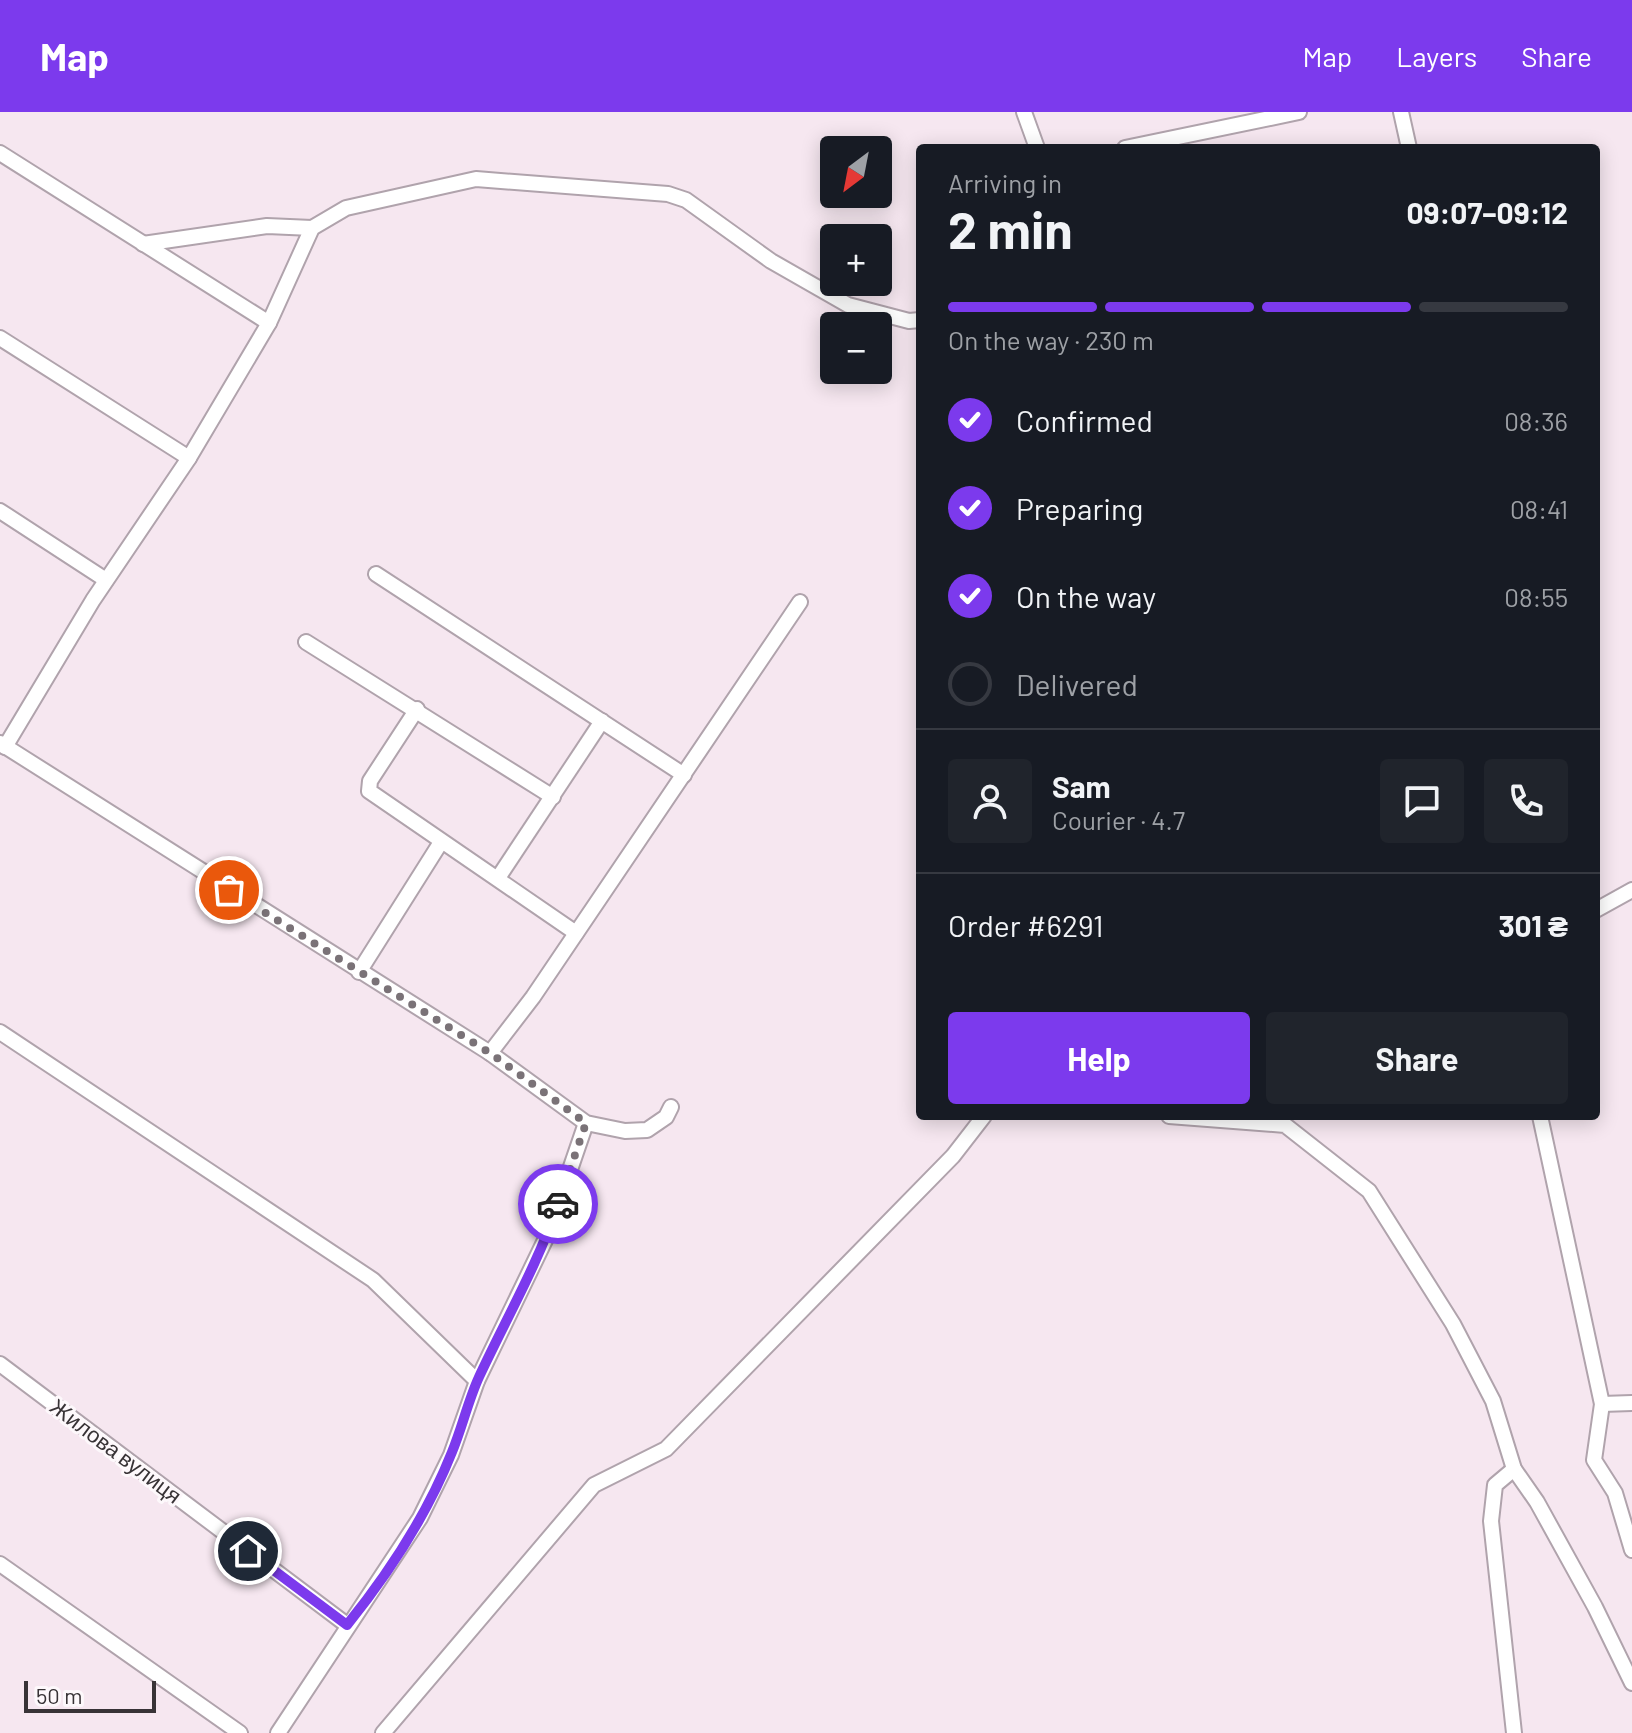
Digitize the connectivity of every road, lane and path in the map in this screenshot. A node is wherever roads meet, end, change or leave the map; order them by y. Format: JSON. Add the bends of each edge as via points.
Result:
{"nodes":[{"id":1,"x":1024,"y":112,"type":"edge"},
{"id":2,"x":1299,"y":112,"type":"edge"},
{"id":3,"x":1401,"y":112,"type":"edge"},
{"id":4,"x":1036,"y":144,"type":"edge"},
{"id":5,"x":1144,"y":144,"type":"edge"},
{"id":6,"x":1408,"y":144,"type":"edge"},
{"id":7,"x":0,"y":153,"type":"edge"},
{"id":8,"x":312,"y":228,"type":"junction"},
{"id":9,"x":143,"y":244,"type":"junction"},
{"id":10,"x":916,"y":320,"type":"edge"},
{"id":11,"x":269,"y":323,"type":"junction"},
{"id":12,"x":0,"y":338,"type":"edge"},
{"id":13,"x":189,"y":458,"type":"junction"},
{"id":14,"x":0,"y":511,"type":"edge"},
{"id":15,"x":376,"y":574,"type":"dead end"},
{"id":16,"x":106,"y":580,"type":"junction"},
{"id":17,"x":800,"y":602,"type":"dead end"},
{"id":18,"x":306,"y":642,"type":"dead end"},
{"id":19,"x":417,"y":709,"type":"junction"},
{"id":20,"x":602,"y":721,"type":"junction"},
{"id":21,"x":2,"y":745,"type":"edge"},
{"id":22,"x":684,"y":775,"type":"junction"},
{"id":23,"x":553,"y":797,"type":"junction"},
{"id":24,"x":441,"y":842,"type":"junction"},
{"id":25,"x":498,"y":878,"type":"junction"},
{"id":26,"x":1632,"y":890,"type":"edge"},
{"id":27,"x":1600,"y":908,"type":"edge"},
{"id":28,"x":576,"y":933,"type":"junction"},
{"id":29,"x":359,"y":972,"type":"junction"},
{"id":30,"x":0,"y":1032,"type":"edge"},
{"id":31,"x":490,"y":1053,"type":"junction"},
{"id":32,"x":671,"y":1107,"type":"dead end"},
{"id":33,"x":981,"y":1120,"type":"edge"},
{"id":34,"x":1232,"y":1120,"type":"edge"},
{"id":35,"x":1541,"y":1120,"type":"edge"},
{"id":36,"x":586,"y":1123,"type":"junction"},
{"id":37,"x":0,"y":1364,"type":"edge"},
{"id":38,"x":477,"y":1381,"type":"junction"},
{"id":39,"x":1632,"y":1403,"type":"edge"},
{"id":40,"x":1602,"y":1404,"type":"junction"},
{"id":41,"x":1514,"y":1469,"type":"junction"},
{"id":42,"x":1632,"y":1550,"type":"edge"},
{"id":43,"x":0,"y":1564,"type":"edge"},
{"id":44,"x":347,"y":1625,"type":"junction"},
{"id":45,"x":1632,"y":1683,"type":"edge"},
{"id":46,"x":240,"y":1733,"type":"edge"},
{"id":47,"x":278,"y":1733,"type":"edge"},
{"id":48,"x":383,"y":1733,"type":"edge"},
{"id":49,"x":1514,"y":1733,"type":"edge"}],
"edges":[{"from":1,"to":4,"type":"street"},
{"from":2,"to":5,"type":"street"},
{"from":3,"to":6,"type":"street"},
{"from":7,"to":9,"type":"street"},
{"from":8,"to":9,"type":"street","via":[[267,226]]},
{"from":8,"to":10,"type":"street","via":[[346,208],[476,179],[668,194],[686,200],[771,261],[848,305]]},
{"from":8,"to":11,"type":"street"},
{"from":9,"to":11,"type":"street"},
{"from":11,"to":13,"type":"street"},
{"from":12,"to":13,"type":"street"},
{"from":13,"to":16,"type":"street"},
{"from":14,"to":16,"type":"street"},
{"from":15,"to":20,"type":"street"},
{"from":16,"to":21,"type":"street"},
{"from":17,"to":22,"type":"street"},
{"from":18,"to":19,"type":"street"},
{"from":19,"to":23,"type":"street"},
{"from":19,"to":24,"type":"street","via":[[370,781],[369,791]]},
{"from":20,"to":22,"type":"street"},
{"from":20,"to":23,"type":"street"},
{"from":21,"to":29,"type":"street"},
{"from":22,"to":28,"type":"street"},
{"from":23,"to":25,"type":"street"},
{"from":24,"to":25,"type":"street"},
{"from":24,"to":29,"type":"street"},
{"from":25,"to":28,"type":"street"},
{"from":26,"to":27,"type":"street"},
{"from":28,"to":31,"type":"street"},
{"from":29,"to":31,"type":"street"},
{"from":30,"to":38,"type":"street","via":[[373,1280]]},
{"from":31,"to":36,"type":"street"},
{"from":32,"to":36,"type":"street","via":[[647,1130]]},
{"from":33,"to":48,"type":"street","via":[[953,1156],[666,1449],[594,1485]]},
{"from":34,"to":41,"type":"street","via":[[1285,1125],[1369,1191],[1493,1401]]},
{"from":35,"to":40,"type":"street"},
{"from":36,"to":38,"type":"street","via":[[548,1234]]},
{"from":37,"to":44,"type":"street","name":"Жилова вулиця"},
{"from":38,"to":44,"type":"street","via":[[451,1455],[420,1518]]},
{"from":39,"to":40,"type":"street"},
{"from":40,"to":42,"type":"street","via":[[1594,1460],[1615,1493]]},
{"from":41,"to":45,"type":"street","via":[[1595,1607]]},
{"from":41,"to":49,"type":"street","via":[[1495,1485],[1491,1521]]},
{"from":43,"to":46,"type":"street"},
{"from":44,"to":47,"type":"street"}]}
